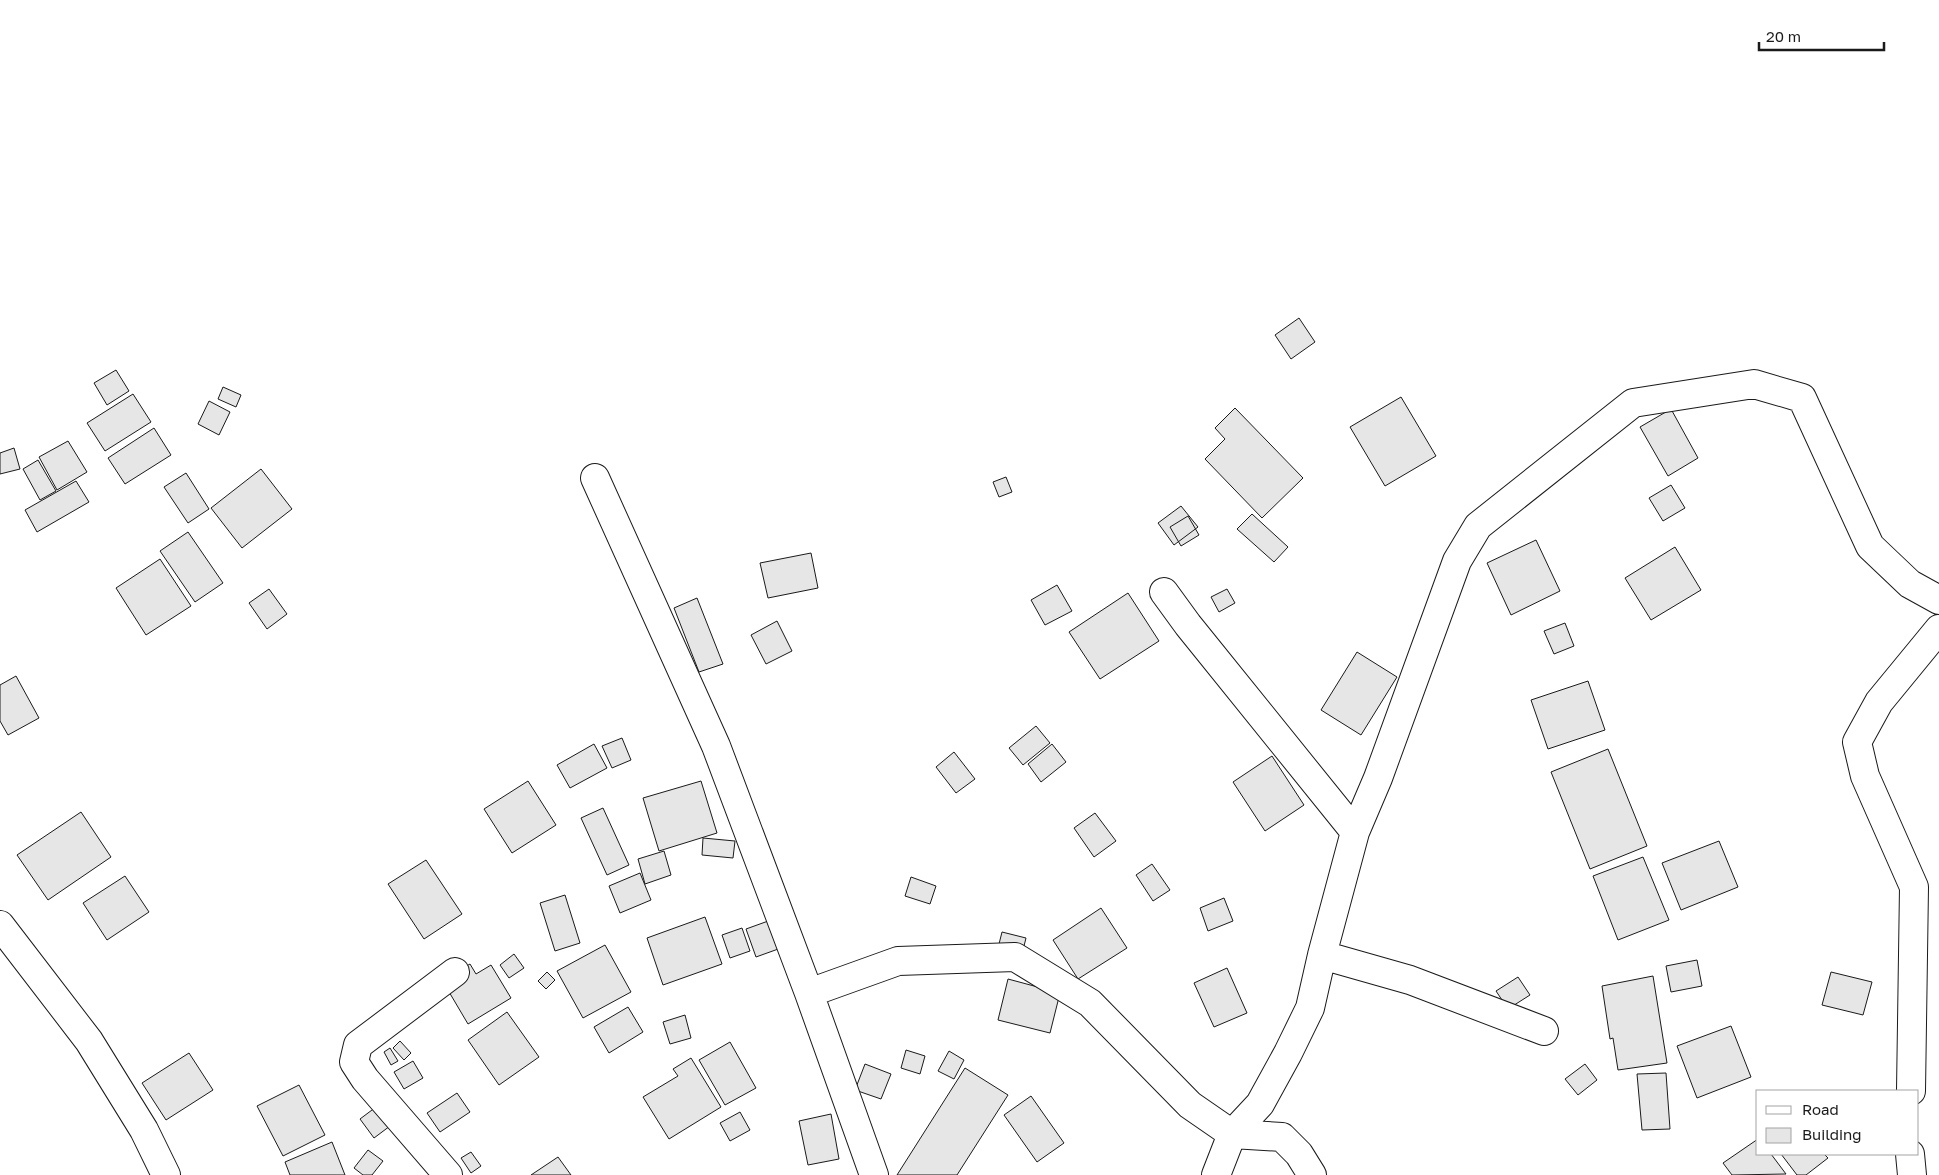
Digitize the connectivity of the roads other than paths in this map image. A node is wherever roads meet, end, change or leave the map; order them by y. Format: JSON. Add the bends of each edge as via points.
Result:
{"nodes":[{"id":1,"x":595,"y":478,"type":"dead end"},
{"id":2,"x":1164,"y":592,"type":"dead end"},
{"id":3,"x":1939,"y":600,"type":"edge"},
{"id":4,"x":1939,"y":629,"type":"edge"},
{"id":5,"x":1354,"y":832,"type":"junction"},
{"id":6,"x":0,"y":925,"type":"edge"},
{"id":7,"x":1322,"y":955,"type":"junction"},
{"id":8,"x":455,"y":972,"type":"dead end"},
{"id":9,"x":809,"y":993,"type":"junction"},
{"id":10,"x":1544,"y":1031,"type":"dead end"},
{"id":11,"x":1911,"y":1090,"type":"edge"},
{"id":12,"x":1232,"y":1134,"type":"junction"},
{"id":13,"x":1910,"y":1155,"type":"edge"},
{"id":14,"x":166,"y":1175,"type":"edge"},
{"id":15,"x":448,"y":1175,"type":"edge"},
{"id":16,"x":874,"y":1175,"type":"edge"},
{"id":17,"x":1216,"y":1175,"type":"edge"},
{"id":18,"x":1312,"y":1175,"type":"edge"},
{"id":19,"x":1912,"y":1175,"type":"edge"}],
"edges":[{"from":1,"to":9,"type":"street","via":[[716,746]]},
{"from":2,"to":5,"type":"street"},
{"from":3,"to":5,"type":"street","via":[[1910,584],[1870,546],[1802,398],[1754,384],[1633,403],[1478,526],[1457,561],[1378,778]]},
{"from":4,"to":11,"type":"street","via":[[1879,702],[1857,742],[1865,776],[1914,888]]},
{"from":5,"to":7,"type":"street"},
{"from":6,"to":14,"type":"street","via":[[89,1041],[144,1130]]},
{"from":7,"to":10,"type":"street","via":[[1410,980]]},
{"from":7,"to":12,"type":"street","via":[[1310,1008],[1288,1053],[1260,1104]]},
{"from":8,"to":15,"type":"street","via":[[358,1045],[354,1062]]},
{"from":9,"to":12,"type":"street","via":[[898,961],[1014,957],[1090,1003],[1190,1105]]},
{"from":9,"to":16,"type":"street"},
{"from":12,"to":17,"type":"street"},
{"from":12,"to":18,"type":"street","via":[[1282,1136]]},
{"from":13,"to":19,"type":"street"}]}
